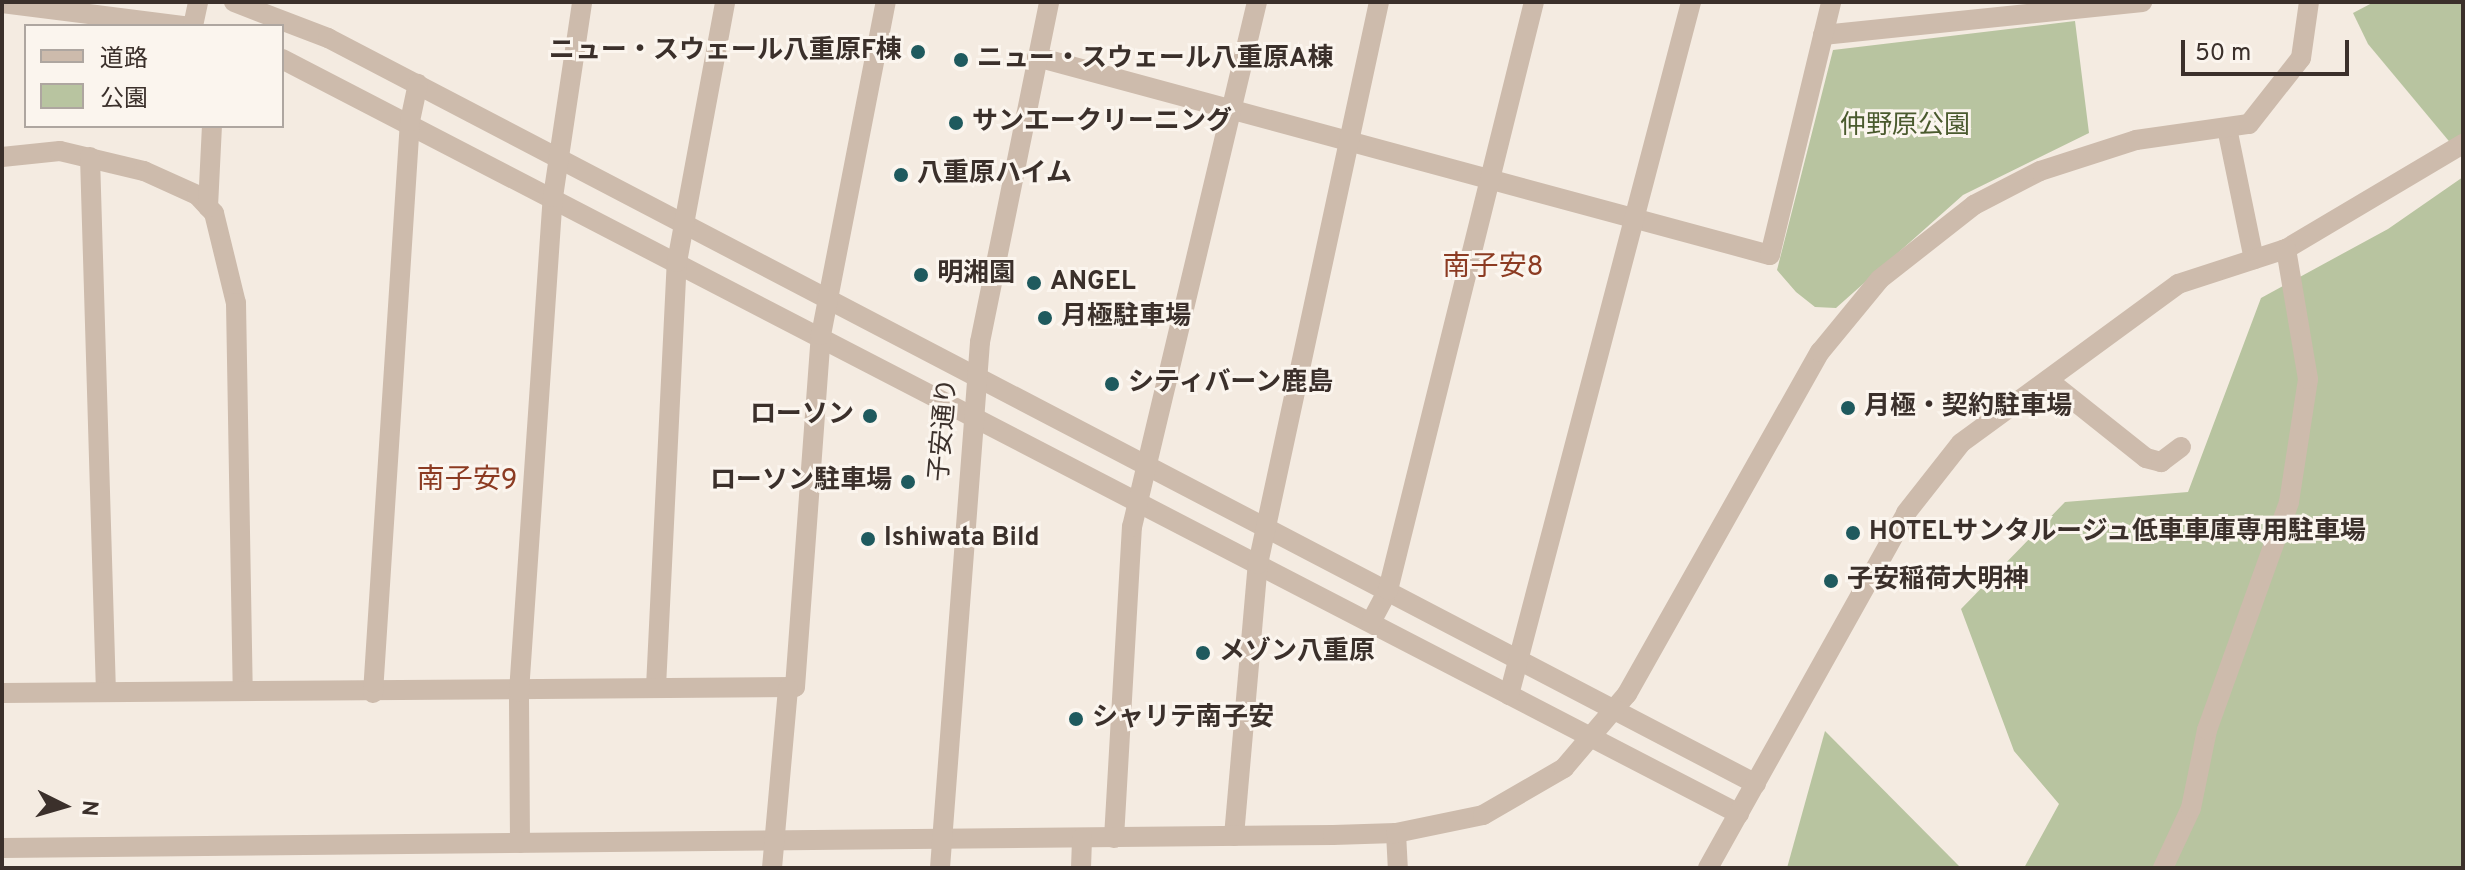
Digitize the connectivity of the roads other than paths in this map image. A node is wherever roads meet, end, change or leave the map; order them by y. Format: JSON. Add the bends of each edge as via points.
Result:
{"nodes":[{"id":1,"x":198,"y":2,"type":"edge"},
{"id":2,"x":234,"y":2,"type":"edge"},
{"id":3,"x":582,"y":2,"type":"edge"},
{"id":4,"x":725,"y":2,"type":"edge"},
{"id":5,"x":886,"y":2,"type":"edge"},
{"id":6,"x":1049,"y":2,"type":"edge"},
{"id":7,"x":1257,"y":2,"type":"edge"},
{"id":8,"x":1379,"y":2,"type":"edge"},
{"id":9,"x":1534,"y":2,"type":"edge"},
{"id":10,"x":1691,"y":2,"type":"edge"},
{"id":11,"x":1831,"y":2,"type":"edge"},
{"id":12,"x":2142,"y":2,"type":"edge"},
{"id":13,"x":2309,"y":2,"type":"edge"},
{"id":14,"x":2,"y":3,"type":"edge"},
{"id":15,"x":169,"y":24,"type":"edge"},
{"id":16,"x":193,"y":24,"type":"edge"},
{"id":17,"x":1823,"y":35,"type":"junction"},
{"id":18,"x":1037,"y":57,"type":"junction"},
{"id":19,"x":284,"y":60,"type":"edge"},
{"id":20,"x":418,"y":84,"type":"junction"},
{"id":21,"x":1230,"y":110,"type":"junction"},
{"id":22,"x":410,"y":121,"type":"junction"},
{"id":23,"x":212,"y":128,"type":"edge"},
{"id":24,"x":2227,"y":128,"type":"junction"},
{"id":25,"x":1354,"y":143,"type":"junction"},
{"id":26,"x":2463,"y":144,"type":"edge"},
{"id":27,"x":2,"y":157,"type":"edge"},
{"id":28,"x":90,"y":157,"type":"junction"},
{"id":29,"x":559,"y":157,"type":"junction"},
{"id":30,"x":1491,"y":180,"type":"junction"},
{"id":31,"x":553,"y":197,"type":"junction"},
{"id":32,"x":208,"y":207,"type":"junction"},
{"id":33,"x":1636,"y":219,"type":"junction"},
{"id":34,"x":682,"y":222,"type":"junction"},
{"id":35,"x":2286,"y":249,"type":"junction"},
{"id":36,"x":2254,"y":259,"type":"junction"},
{"id":37,"x":677,"y":262,"type":"junction"},
{"id":38,"x":829,"y":298,"type":"junction"},
{"id":39,"x":821,"y":335,"type":"junction"},
{"id":40,"x":976,"y":375,"type":"junction"},
{"id":41,"x":2048,"y":380,"type":"junction"},
{"id":42,"x":972,"y":414,"type":"junction"},
{"id":43,"x":2181,"y":447,"type":"dead end"},
{"id":44,"x":1146,"y":463,"type":"junction"},
{"id":45,"x":1137,"y":500,"type":"junction"},
{"id":46,"x":1267,"y":526,"type":"junction"},
{"id":47,"x":1258,"y":564,"type":"junction"},
{"id":48,"x":1388,"y":590,"type":"junction"},
{"id":49,"x":1371,"y":622,"type":"junction"},
{"id":50,"x":1521,"y":659,"type":"junction"},
{"id":51,"x":656,"y":687,"type":"junction"},
{"id":52,"x":788,"y":689,"type":"junction"},
{"id":53,"x":243,"y":690,"type":"junction"},
{"id":54,"x":106,"y":692,"type":"junction"},
{"id":55,"x":519,"y":692,"type":"junction"},
{"id":56,"x":2,"y":693,"type":"edge"},
{"id":57,"x":373,"y":693,"type":"junction"},
{"id":58,"x":1509,"y":695,"type":"junction"},
{"id":59,"x":1616,"y":708,"type":"junction"},
{"id":60,"x":1592,"y":738,"type":"junction"},
{"id":61,"x":1756,"y":784,"type":"junction"},
{"id":62,"x":1739,"y":814,"type":"junction"},
{"id":63,"x":1396,"y":833,"type":"junction"},
{"id":64,"x":1234,"y":836,"type":"junction"},
{"id":65,"x":1082,"y":838,"type":"junction"},
{"id":66,"x":1114,"y":838,"type":"junction"},
{"id":67,"x":942,"y":840,"type":"junction"},
{"id":68,"x":520,"y":843,"type":"junction"},
{"id":69,"x":773,"y":846,"type":"junction"},
{"id":70,"x":2,"y":848,"type":"edge"},
{"id":71,"x":772,"y":868,"type":"edge"},
{"id":72,"x":940,"y":868,"type":"edge"},
{"id":73,"x":1081,"y":868,"type":"edge"},
{"id":74,"x":1398,"y":868,"type":"edge"},
{"id":75,"x":1708,"y":868,"type":"edge"},
{"id":76,"x":2163,"y":868,"type":"edge"}],
"edges":[{"from":1,"to":16,"type":"street"},
{"from":2,"to":20,"type":"street","via":[[328,38]]},
{"from":3,"to":29,"type":"street"},
{"from":4,"to":34,"type":"street"},
{"from":5,"to":38,"type":"street"},
{"from":6,"to":18,"type":"street","name":"子安通り"},
{"from":7,"to":21,"type":"street"},
{"from":8,"to":25,"type":"street"},
{"from":9,"to":30,"type":"street"},
{"from":10,"to":33,"type":"street"},
{"from":11,"to":17,"type":"street"},
{"from":12,"to":17,"type":"street"},
{"from":13,"to":24,"type":"street","via":[[2301,58],[2265,111]]},
{"from":14,"to":15,"type":"street"},
{"from":17,"to":33,"type":"street","via":[[1770,255]]},
{"from":18,"to":21,"type":"street"},
{"from":18,"to":40,"type":"street","name":"子安通り"},
{"from":19,"to":22,"type":"street"},
{"from":20,"to":22,"type":"street"},
{"from":20,"to":29,"type":"street"},
{"from":21,"to":25,"type":"street"},
{"from":21,"to":44,"type":"street"},
{"from":22,"to":31,"type":"street"},
{"from":22,"to":57,"type":"street"},
{"from":23,"to":32,"type":"street"},
{"from":24,"to":36,"type":"street"},
{"from":24,"to":59,"type":"street","via":[[2136,140],[2040,171],[1974,205],[1880,279],[1820,352]]},
{"from":25,"to":30,"type":"street"},
{"from":25,"to":46,"type":"street"},
{"from":26,"to":35,"type":"street"},
{"from":27,"to":28,"type":"street","via":[[60,151]]},
{"from":28,"to":32,"type":"street","via":[[144,171]]},
{"from":28,"to":54,"type":"street"},
{"from":29,"to":31,"type":"street"},
{"from":29,"to":34,"type":"street"},
{"from":30,"to":33,"type":"street"},
{"from":30,"to":48,"type":"street"},
{"from":31,"to":37,"type":"street"},
{"from":31,"to":55,"type":"street"},
{"from":32,"to":53,"type":"street","via":[[236,303]]},
{"from":33,"to":50,"type":"street"},
{"from":34,"to":37,"type":"street"},
{"from":34,"to":38,"type":"street"},
{"from":35,"to":36,"type":"street"},
{"from":35,"to":76,"type":"street","via":[[2308,379],[2289,502],[2207,730],[2191,808]]},
{"from":36,"to":41,"type":"street","via":[[2178,284]]},
{"from":37,"to":39,"type":"street"},
{"from":37,"to":51,"type":"street"},
{"from":38,"to":39,"type":"street"},
{"from":38,"to":40,"type":"street"},
{"from":39,"to":42,"type":"street"},
{"from":39,"to":52,"type":"street","via":[[798,680]]},
{"from":40,"to":42,"type":"street","name":"子安通り"},
{"from":40,"to":44,"type":"street"},
{"from":41,"to":43,"type":"street","via":[[2146,458],[2161,462]]},
{"from":41,"to":61,"type":"street","via":[[1961,443],[1935,471]]},
{"from":42,"to":45,"type":"street"},
{"from":42,"to":67,"type":"street","name":"子安通り"},
{"from":44,"to":45,"type":"street"},
{"from":44,"to":46,"type":"street"},
{"from":45,"to":47,"type":"street"},
{"from":45,"to":66,"type":"street"},
{"from":46,"to":47,"type":"street"},
{"from":46,"to":48,"type":"street"},
{"from":47,"to":49,"type":"street"},
{"from":47,"to":64,"type":"street"},
{"from":48,"to":49,"type":"street"},
{"from":48,"to":50,"type":"street"},
{"from":49,"to":58,"type":"street"},
{"from":50,"to":58,"type":"street"},
{"from":50,"to":59,"type":"street"},
{"from":51,"to":52,"type":"street"},
{"from":51,"to":55,"type":"street"},
{"from":52,"to":69,"type":"street"},
{"from":53,"to":54,"type":"street"},
{"from":53,"to":57,"type":"street"},
{"from":54,"to":56,"type":"street"},
{"from":55,"to":57,"type":"street"},
{"from":55,"to":68,"type":"street"},
{"from":58,"to":60,"type":"street"},
{"from":59,"to":60,"type":"street"},
{"from":59,"to":61,"type":"street"},
{"from":60,"to":62,"type":"street"},
{"from":60,"to":63,"type":"street","via":[[1516,800],[1483,815]]},
{"from":61,"to":62,"type":"street"},
{"from":62,"to":75,"type":"street"},
{"from":63,"to":64,"type":"street"},
{"from":63,"to":74,"type":"street"},
{"from":64,"to":66,"type":"street"},
{"from":65,"to":66,"type":"street"},
{"from":65,"to":67,"type":"street"},
{"from":65,"to":73,"type":"street"},
{"from":67,"to":69,"type":"street"},
{"from":67,"to":72,"type":"street","name":"子安通り"},
{"from":68,"to":69,"type":"street"},
{"from":68,"to":70,"type":"street"},
{"from":69,"to":71,"type":"street"}]}
